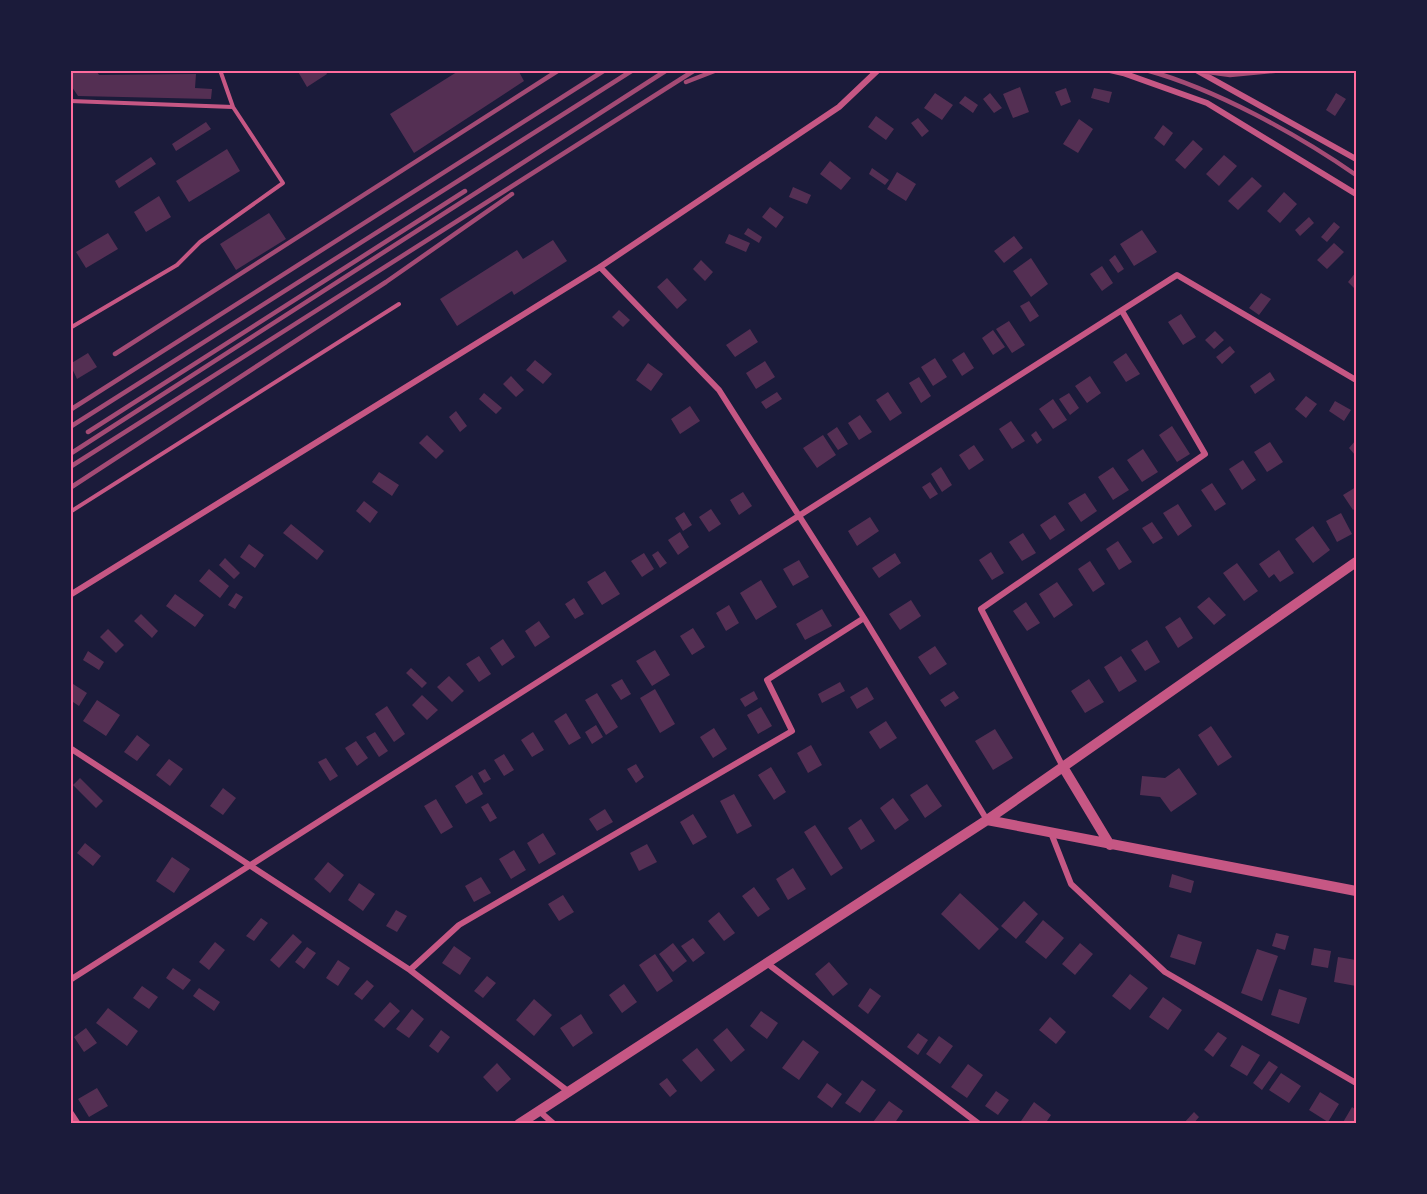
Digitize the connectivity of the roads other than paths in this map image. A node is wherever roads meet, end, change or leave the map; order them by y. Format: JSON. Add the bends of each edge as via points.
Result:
{"nodes":[{"id":1,"x":220,"y":70,"type":"edge"},
{"id":2,"x":878,"y":70,"type":"edge"},
{"id":3,"x":1110,"y":70,"type":"edge"},
{"id":4,"x":1196,"y":70,"type":"edge"},
{"id":5,"x":70,"y":101,"type":"edge"},
{"id":6,"x":233,"y":107,"type":"junction"},
{"id":7,"x":1356,"y":159,"type":"edge"},
{"id":8,"x":1356,"y":194,"type":"edge"},
{"id":9,"x":600,"y":267,"type":"junction"},
{"id":10,"x":399,"y":304,"type":"dead end"},
{"id":11,"x":1122,"y":311,"type":"junction"},
{"id":12,"x":70,"y":328,"type":"edge"},
{"id":13,"x":1356,"y":380,"type":"edge"},
{"id":14,"x":70,"y":512,"type":"edge"},
{"id":15,"x":800,"y":516,"type":"junction"},
{"id":16,"x":1356,"y":562,"type":"edge"},
{"id":17,"x":70,"y":595,"type":"edge"},
{"id":18,"x":864,"y":618,"type":"junction"},
{"id":19,"x":70,"y":748,"type":"edge"},
{"id":20,"x":1063,"y":767,"type":"junction"},
{"id":21,"x":987,"y":820,"type":"junction"},
{"id":22,"x":1051,"y":832,"type":"junction"},
{"id":23,"x":1110,"y":845,"type":"junction"},
{"id":24,"x":250,"y":868,"type":"junction"},
{"id":25,"x":1356,"y":891,"type":"edge"},
{"id":26,"x":768,"y":964,"type":"junction"},
{"id":27,"x":410,"y":970,"type":"junction"},
{"id":28,"x":70,"y":980,"type":"edge"},
{"id":29,"x":1356,"y":1083,"type":"edge"},
{"id":30,"x":569,"y":1092,"type":"junction"},
{"id":31,"x":539,"y":1110,"type":"junction"},
{"id":32,"x":70,"y":1112,"type":"edge"},
{"id":33,"x":78,"y":1124,"type":"edge"},
{"id":34,"x":519,"y":1124,"type":"edge"},
{"id":35,"x":554,"y":1124,"type":"edge"},
{"id":36,"x":979,"y":1124,"type":"edge"}],
"edges":[{"from":1,"to":6,"type":"lane"},
{"from":2,"to":9,"type":"street","via":[[839,107]]},
{"from":3,"to":8,"type":"street","via":[[1207,103]]},
{"from":4,"to":7,"type":"street"},
{"from":5,"to":6,"type":"lane"},
{"from":6,"to":12,"type":"lane","via":[[283,183],[200,242],[177,266]]},
{"from":9,"to":15,"type":"street","via":[[719,390]]},
{"from":9,"to":17,"type":"street"},
{"from":10,"to":14,"type":"lane"},
{"from":11,"to":13,"type":"street","via":[[1177,275]]},
{"from":11,"to":15,"type":"street"},
{"from":11,"to":20,"type":"street","via":[[1205,454],[981,609]]},
{"from":15,"to":18,"type":"street"},
{"from":15,"to":24,"type":"street"},
{"from":16,"to":20,"type":"street"},
{"from":18,"to":21,"type":"street"},
{"from":18,"to":27,"type":"street","via":[[767,680],[792,731],[459,925]]},
{"from":19,"to":24,"type":"street"},
{"from":20,"to":21,"type":"street"},
{"from":20,"to":23,"type":"street"},
{"from":21,"to":22,"type":"street"},
{"from":21,"to":26,"type":"street"},
{"from":22,"to":23,"type":"street"},
{"from":22,"to":29,"type":"street","via":[[1071,884],[1165,972]]},
{"from":23,"to":25,"type":"street"},
{"from":24,"to":27,"type":"street"},
{"from":24,"to":28,"type":"street"},
{"from":26,"to":30,"type":"street"},
{"from":26,"to":36,"type":"street"},
{"from":27,"to":30,"type":"street"},
{"from":30,"to":31,"type":"street"},
{"from":31,"to":34,"type":"street"},
{"from":31,"to":35,"type":"street"},
{"from":32,"to":33,"type":"street"}]}
